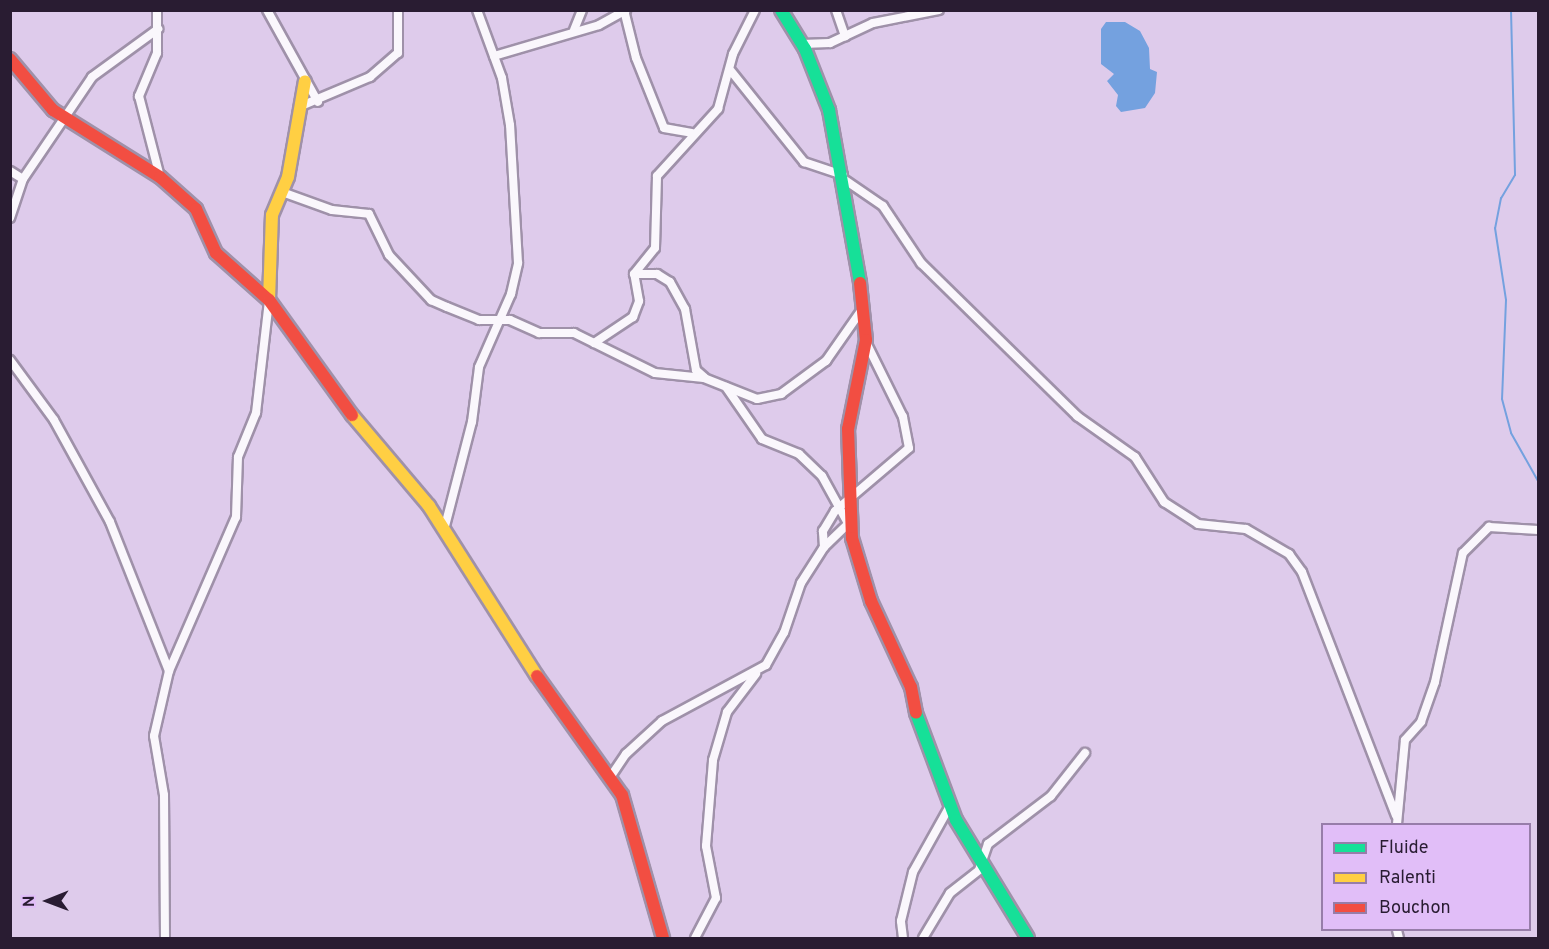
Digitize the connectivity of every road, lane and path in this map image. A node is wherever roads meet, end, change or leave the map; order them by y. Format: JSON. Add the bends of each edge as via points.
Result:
{"nodes":[{"id":1,"x":157,"y":10,"type":"edge"},
{"id":2,"x":267,"y":10,"type":"edge"},
{"id":3,"x":398,"y":10,"type":"edge"},
{"id":4,"x":477,"y":10,"type":"edge"},
{"id":5,"x":582,"y":10,"type":"edge"},
{"id":6,"x":755,"y":10,"type":"edge"},
{"id":7,"x":781,"y":10,"type":"edge"},
{"id":8,"x":836,"y":10,"type":"edge"},
{"id":9,"x":939,"y":10,"type":"edge"},
{"id":10,"x":625,"y":11,"type":"edge"},
{"id":11,"x":158,"y":29,"type":"junction"},
{"id":12,"x":574,"y":30,"type":"junction"},
{"id":13,"x":845,"y":36,"type":"junction"},
{"id":14,"x":802,"y":44,"type":"junction"},
{"id":15,"x":494,"y":56,"type":"junction"},
{"id":16,"x":10,"y":59,"type":"edge"},
{"id":17,"x":731,"y":71,"type":"junction"},
{"id":18,"x":305,"y":81,"type":"junction"},
{"id":19,"x":318,"y":102,"type":"junction"},
{"id":20,"x":302,"y":106,"type":"junction"},
{"id":21,"x":65,"y":120,"type":"junction"},
{"id":22,"x":692,"y":134,"type":"junction"},
{"id":23,"x":10,"y":171,"type":"edge"},
{"id":24,"x":160,"y":177,"type":"junction"},
{"id":25,"x":844,"y":177,"type":"junction"},
{"id":26,"x":23,"y":179,"type":"junction"},
{"id":27,"x":282,"y":192,"type":"junction"},
{"id":28,"x":10,"y":218,"type":"edge"},
{"id":29,"x":634,"y":274,"type":"junction"},
{"id":30,"x":269,"y":300,"type":"junction"},
{"id":31,"x":863,"y":308,"type":"junction"},
{"id":32,"x":498,"y":320,"type":"junction"},
{"id":33,"x":866,"y":342,"type":"junction"},
{"id":34,"x":594,"y":343,"type":"junction"},
{"id":35,"x":10,"y":360,"type":"edge"},
{"id":36,"x":704,"y":378,"type":"junction"},
{"id":37,"x":725,"y":387,"type":"junction"},
{"id":38,"x":853,"y":500,"type":"junction"},
{"id":39,"x":839,"y":507,"type":"junction"},
{"id":40,"x":849,"y":527,"type":"junction"},
{"id":41,"x":444,"y":530,"type":"junction"},
{"id":42,"x":1539,"y":530,"type":"edge"},
{"id":43,"x":824,"y":547,"type":"junction"},
{"id":44,"x":169,"y":671,"type":"junction"},
{"id":45,"x":758,"y":672,"type":"junction"},
{"id":46,"x":1085,"y":753,"type":"dead end"},
{"id":47,"x":611,"y":776,"type":"junction"},
{"id":48,"x":951,"y":804,"type":"junction"},
{"id":49,"x":1397,"y":820,"type":"edge"},
{"id":50,"x":982,"y":861,"type":"junction"},
{"id":51,"x":165,"y":939,"type":"edge"},
{"id":52,"x":663,"y":939,"type":"edge"},
{"id":53,"x":695,"y":939,"type":"edge"},
{"id":54,"x":903,"y":939,"type":"edge"},
{"id":55,"x":923,"y":939,"type":"edge"},
{"id":56,"x":1028,"y":939,"type":"edge"}],
"edges":[{"from":1,"to":11,"type":"street"},
{"from":2,"to":18,"type":"street"},
{"from":3,"to":19,"type":"street","via":[[398,53],[370,77]]},
{"from":4,"to":15,"type":"street"},
{"from":5,"to":12,"type":"street"},
{"from":6,"to":17,"type":"street","via":[[743,29]]},
{"from":7,"to":14,"type":"street"},
{"from":8,"to":13,"type":"street"},
{"from":9,"to":13,"type":"street","via":[[873,23]]},
{"from":10,"to":12,"type":"street"},
{"from":10,"to":22,"type":"street","via":[[636,58],[664,128]]},
{"from":11,"to":21,"type":"street","via":[[132,52],[99,69]]},
{"from":11,"to":24,"type":"street","via":[[157,53],[139,96]]},
{"from":12,"to":15,"type":"street"},
{"from":13,"to":14,"type":"street"},
{"from":14,"to":25,"type":"street","via":[[829,110]]},
{"from":15,"to":32,"type":"street","via":[[510,125],[518,252],[512,289]]},
{"from":16,"to":21,"type":"street"},
{"from":17,"to":22,"type":"street","via":[[718,109]]},
{"from":17,"to":25,"type":"street","via":[[804,162]]},
{"from":18,"to":19,"type":"street"},
{"from":18,"to":20,"type":"street"},
{"from":19,"to":20,"type":"street"},
{"from":20,"to":27,"type":"street"},
{"from":21,"to":24,"type":"street"},
{"from":21,"to":26,"type":"street"},
{"from":22,"to":29,"type":"street","via":[[657,176],[655,248]]},
{"from":23,"to":26,"type":"street"},
{"from":24,"to":30,"type":"street","via":[[196,209],[223,262]]},
{"from":25,"to":31,"type":"street"},
{"from":25,"to":49,"type":"street","via":[[883,206],[921,263],[1077,416],[1139,461],[1164,502],[1198,524],[1246,529],[1289,554],[1302,572]]},
{"from":26,"to":28,"type":"street"},
{"from":27,"to":30,"type":"street","via":[[270,230]]},
{"from":27,"to":32,"type":"street","via":[[332,210],[369,214],[390,255],[431,300],[479,320]]},
{"from":29,"to":34,"type":"street","via":[[639,301],[633,317]]},
{"from":29,"to":36,"type":"street","via":[[657,274],[670,282],[685,309],[696,370]]},
{"from":30,"to":41,"type":"street","via":[[348,411]]},
{"from":30,"to":44,"type":"street","via":[[256,413],[238,457],[236,517]]},
{"from":31,"to":33,"type":"street"},
{"from":31,"to":37,"type":"street","via":[[826,361],[781,394],[757,399]]},
{"from":32,"to":34,"type":"street","via":[[540,333],[574,333]]},
{"from":32,"to":41,"type":"street","via":[[477,372],[472,422]]},
{"from":33,"to":38,"type":"street","via":[[849,419]]},
{"from":33,"to":38,"type":"street","via":[[903,417],[910,444],[904,455]]},
{"from":34,"to":36,"type":"street","via":[[655,373]]},
{"from":35,"to":44,"type":"street","via":[[54,420],[110,522]]},
{"from":36,"to":37,"type":"street"},
{"from":37,"to":39,"type":"street","via":[[762,439],[816,468]]},
{"from":38,"to":39,"type":"street"},
{"from":38,"to":40,"type":"street"},
{"from":39,"to":40,"type":"street"},
{"from":39,"to":43,"type":"street","via":[[823,531]]},
{"from":40,"to":43,"type":"street"},
{"from":40,"to":48,"type":"street","via":[[871,601],[911,687],[918,724]]},
{"from":41,"to":47,"type":"street","via":[[568,724]]},
{"from":42,"to":49,"type":"street","via":[[1489,527],[1463,553],[1435,682],[1421,722],[1405,740]]},
{"from":43,"to":45,"type":"street","via":[[799,587],[780,644]]},
{"from":44,"to":51,"type":"street","via":[[153,745],[164,795]]},
{"from":45,"to":47,"type":"street","via":[[662,721],[626,754]]},
{"from":45,"to":53,"type":"street","via":[[727,712],[713,760],[706,846],[716,898]]},
{"from":46,"to":50,"type":"street","via":[[1051,796],[988,844]]},
{"from":47,"to":52,"type":"street","via":[[629,813]]},
{"from":48,"to":50,"type":"street"},
{"from":48,"to":54,"type":"street","via":[[913,872],[901,921]]},
{"from":50,"to":55,"type":"street","via":[[977,874],[950,892]]},
{"from":50,"to":56,"type":"street"}]}
